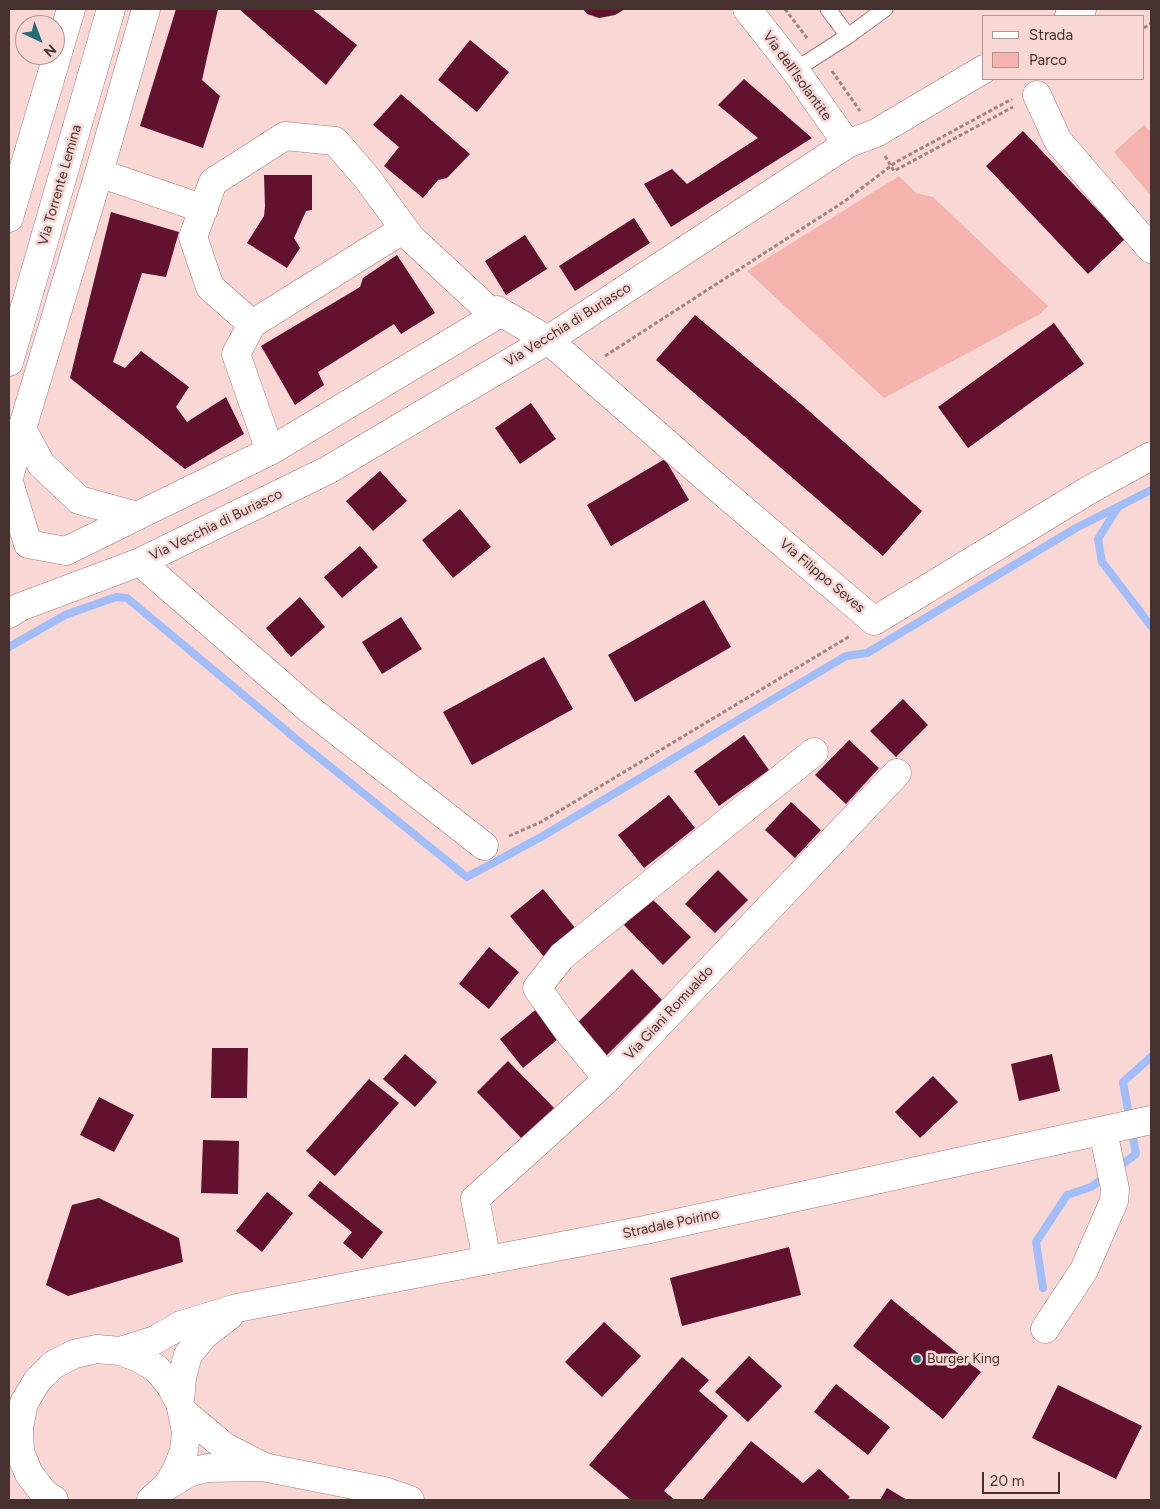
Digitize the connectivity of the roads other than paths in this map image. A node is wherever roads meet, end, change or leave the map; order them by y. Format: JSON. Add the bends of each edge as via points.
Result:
{"nodes":[{"id":1,"x":71,"y":9,"type":"edge"},
{"id":2,"x":111,"y":9,"type":"edge"},
{"id":3,"x":146,"y":9,"type":"edge"},
{"id":4,"x":747,"y":9,"type":"edge"},
{"id":5,"x":828,"y":9,"type":"edge"},
{"id":6,"x":885,"y":9,"type":"edge"},
{"id":7,"x":1082,"y":9,"type":"edge"},
{"id":8,"x":1071,"y":15,"type":"edge"},
{"id":9,"x":848,"y":36,"type":"junction"},
{"id":10,"x":982,"y":69,"type":"edge"},
{"id":11,"x":794,"y":70,"type":"junction"},
{"id":12,"x":1026,"y":96,"type":"road end"},
{"id":13,"x":847,"y":144,"type":"junction"},
{"id":14,"x":99,"y":173,"type":"junction"},
{"id":15,"x":204,"y":209,"type":"junction"},
{"id":16,"x":9,"y":218,"type":"edge"},
{"id":17,"x":404,"y":229,"type":"junction"},
{"id":18,"x":1151,"y":249,"type":"edge"},
{"id":19,"x":495,"y":316,"type":"junction"},
{"id":20,"x":252,"y":324,"type":"junction"},
{"id":21,"x":548,"y":340,"type":"junction"},
{"id":22,"x":9,"y":362,"type":"edge"},
{"id":23,"x":22,"y":429,"type":"junction"},
{"id":24,"x":270,"y":451,"type":"junction"},
{"id":25,"x":1151,"y":456,"type":"edge"},
{"id":26,"x":9,"y":480,"type":"edge"},
{"id":27,"x":137,"y":516,"type":"junction"},
{"id":28,"x":140,"y":562,"type":"junction"},
{"id":29,"x":13,"y":604,"type":"edge"},
{"id":30,"x":814,"y":752,"type":"dead end"},
{"id":31,"x":897,"y":773,"type":"dead end"},
{"id":32,"x":484,"y":846,"type":"road end"},
{"id":33,"x":607,"y":1078,"type":"junction"},
{"id":34,"x":1122,"y":1133,"type":"edge"},
{"id":35,"x":487,"y":1260,"type":"junction"},
{"id":36,"x":238,"y":1308,"type":"junction"},
{"id":37,"x":1045,"y":1329,"type":"dead end"},
{"id":38,"x":120,"y":1351,"type":"junction"},
{"id":39,"x":37,"y":1381,"type":"junction"},
{"id":40,"x":9,"y":1391,"type":"edge"},
{"id":41,"x":182,"y":1408,"type":"junction"},
{"id":42,"x":15,"y":1450,"type":"edge"},
{"id":43,"x":263,"y":1467,"type":"junction"},
{"id":44,"x":159,"y":1493,"type":"edge"},
{"id":45,"x":54,"y":1500,"type":"edge"},
{"id":46,"x":410,"y":1500,"type":"edge"}],
"edges":[{"from":1,"to":16,"type":"street"},
{"from":2,"to":22,"type":"street","name":"Via Torrente Lemina"},
{"from":3,"to":14,"type":"street"},
{"from":4,"to":11,"type":"street","name":"Via dell'Isolantite"},
{"from":5,"to":9,"type":"lane"},
{"from":6,"to":9,"type":"lane"},
{"from":7,"to":8,"type":"street"},
{"from":9,"to":11,"type":"lane"},
{"from":10,"to":13,"type":"street","name":"Via Vecchia di Buriasco","via":[[876,133]]},
{"from":11,"to":13,"type":"street","name":"Via dell'Isolantite"},
{"from":12,"to":18,"type":"street","via":[[1058,142]]},
{"from":13,"to":21,"type":"street","name":"Via Vecchia di Buriasco"},
{"from":14,"to":15,"type":"street"},
{"from":14,"to":23,"type":"street"},
{"from":15,"to":17,"type":"street","via":[[213,182],[285,136],[335,141]]},
{"from":15,"to":20,"type":"street","via":[[193,237],[210,287]]},
{"from":17,"to":19,"type":"street"},
{"from":17,"to":20,"type":"street"},
{"from":19,"to":21,"type":"street","name":"Via Filippo Seves","via":[[497,310]]},
{"from":19,"to":24,"type":"street"},
{"from":20,"to":24,"type":"street","via":[[236,354]]},
{"from":21,"to":25,"type":"street","name":"Via Filippo Seves","via":[[874,622],[1089,490]]},
{"from":21,"to":28,"type":"street","name":"Via Vecchia di Buriasco","via":[[328,470]]},
{"from":23,"to":26,"type":"street"},
{"from":23,"to":27,"type":"street","via":[[41,464],[79,500]]},
{"from":24,"to":27,"type":"street"},
{"from":26,"to":27,"type":"street","via":[[28,544],[66,551]]},
{"from":28,"to":29,"type":"street","name":"Via Vecchia di Buriasco"},
{"from":28,"to":32,"type":"street","name":"Via Vecchia di Buriasco","via":[[308,709]]},
{"from":30,"to":33,"type":"street","via":[[562,956],[537,988]]},
{"from":31,"to":33,"type":"street","name":"Via Giani Romualdo"},
{"from":33,"to":35,"type":"street","name":"Via Giani Romualdo","via":[[475,1199]]},
{"from":34,"to":35,"type":"street","name":"Stradale Poirino"},
{"from":34,"to":37,"type":"street","name":"Stradale Poirino","via":[[1114,1201],[1084,1270]]},
{"from":35,"to":36,"type":"street","name":"Stradale Poirino"},
{"from":36,"to":38,"type":"street","name":"Stradale Poirino","via":[[181,1325],[155,1340]]},
{"from":36,"to":41,"type":"street","name":"Stradale Poirino","via":[[203,1336],[188,1356],[182,1377]]},
{"from":38,"to":39,"type":"street","via":[[97,1349],[74,1354],[53,1365]]},
{"from":38,"to":41,"type":"street","via":[[157,1370],[170,1385]]},
{"from":39,"to":40,"type":"street"},
{"from":39,"to":42,"type":"street","via":[[24,1403]]},
{"from":41,"to":43,"type":"street","via":[[225,1447]]},
{"from":41,"to":44,"type":"street","name":"Stradale Poirino","via":[[186,1432],[184,1451],[177,1470]]},
{"from":42,"to":45,"type":"street","via":[[44,1493]]},
{"from":43,"to":44,"type":"street","via":[[207,1468],[188,1473]]},
{"from":43,"to":46,"type":"street","via":[[384,1491]]}]}
